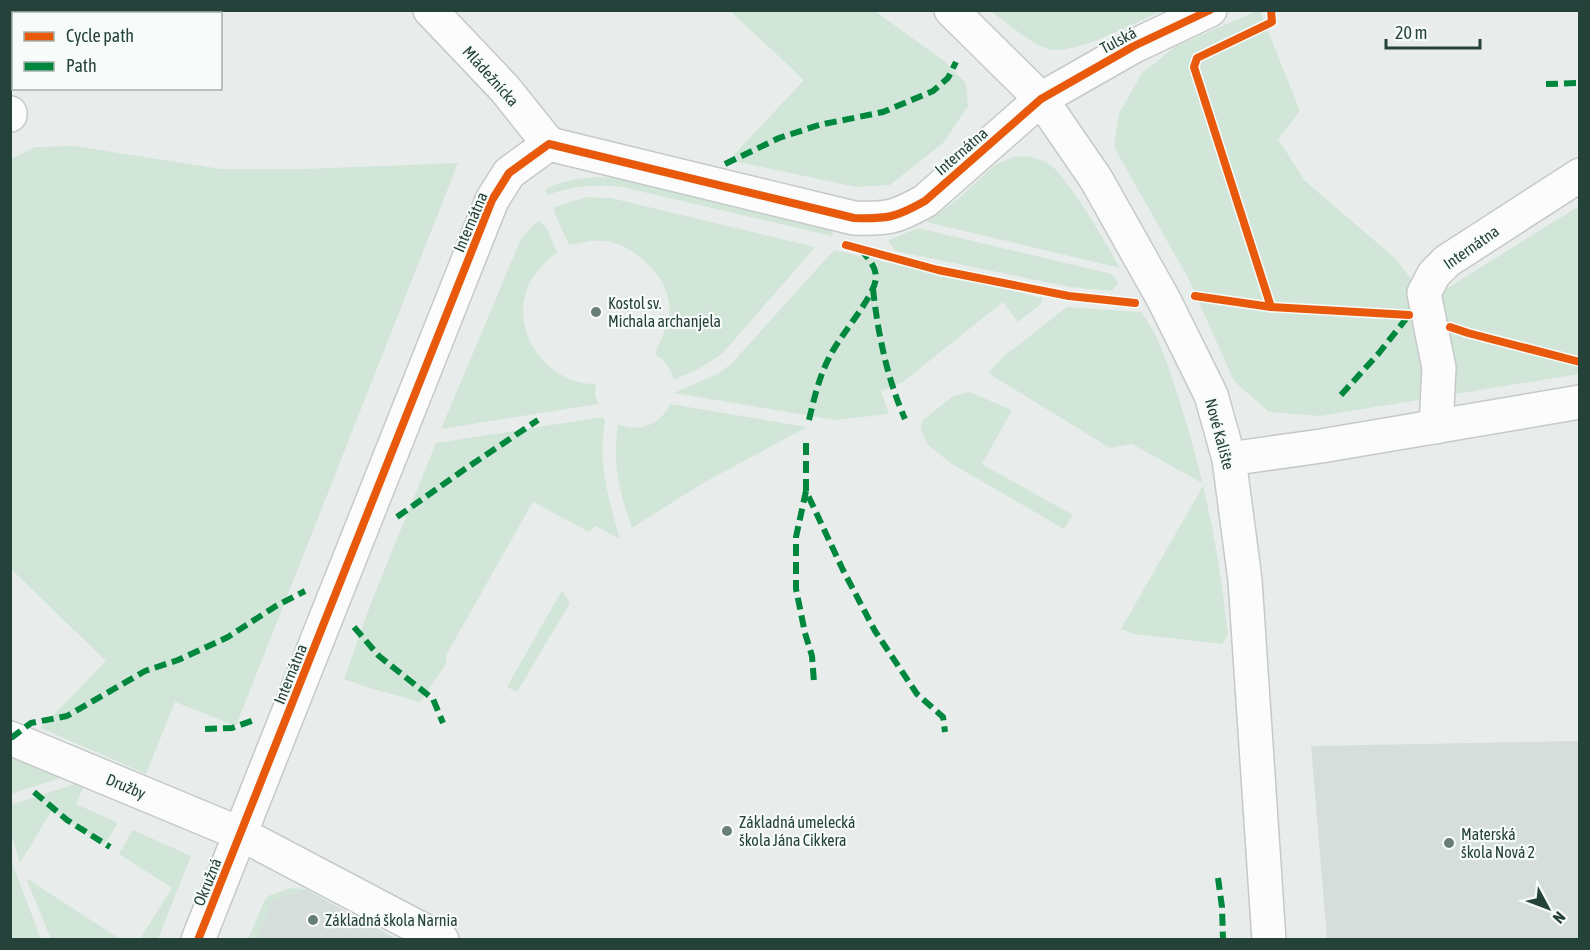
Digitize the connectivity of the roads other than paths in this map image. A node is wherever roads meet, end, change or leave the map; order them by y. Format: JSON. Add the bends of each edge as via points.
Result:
{"nodes":[{"id":1,"x":430,"y":10,"type":"edge"},
{"id":2,"x":951,"y":10,"type":"edge"},
{"id":3,"x":1210,"y":10,"type":"edge"},
{"id":4,"x":1041,"y":99,"type":"junction"},
{"id":5,"x":549,"y":144,"type":"junction"},
{"id":6,"x":1580,"y":176,"type":"edge"},
{"id":7,"x":1580,"y":402,"type":"edge"},
{"id":8,"x":1436,"y":427,"type":"junction"},
{"id":9,"x":1229,"y":459,"type":"junction"},
{"id":10,"x":10,"y":738,"type":"edge"},
{"id":11,"x":241,"y":834,"type":"junction"},
{"id":12,"x":198,"y":939,"type":"edge"},
{"id":13,"x":442,"y":939,"type":"edge"},
{"id":14,"x":1269,"y":939,"type":"edge"}],
"edges":[{"from":1,"to":5,"type":"street","name":"Mládežnícka","via":[[505,88]]},
{"from":2,"to":4,"type":"street","name":"Nové Kalište"},
{"from":3,"to":4,"type":"street","name":"Tulská","via":[[1134,46]]},
{"from":4,"to":5,"type":"street","name":"Internátna","via":[[925,201],[883,219],[854,218]]},
{"from":4,"to":9,"type":"street","name":"Nové Kalište","via":[[1096,179],[1164,300],[1211,395]]},
{"from":5,"to":11,"type":"street","name":"Internátna","via":[[509,173],[492,200]]},
{"from":6,"to":8,"type":"street","name":"Internátna","via":[[1447,261],[1434,274],[1424,293],[1438,368]]},
{"from":7,"to":8,"type":"street"},
{"from":8,"to":9,"type":"street"},
{"from":9,"to":14,"type":"street","name":"Nové Kalište","via":[[1245,580]]},
{"from":10,"to":11,"type":"street","name":"Družby"},
{"from":11,"to":12,"type":"street","name":"Okružná"},
{"from":11,"to":13,"type":"street","name":"Družby"}]}
